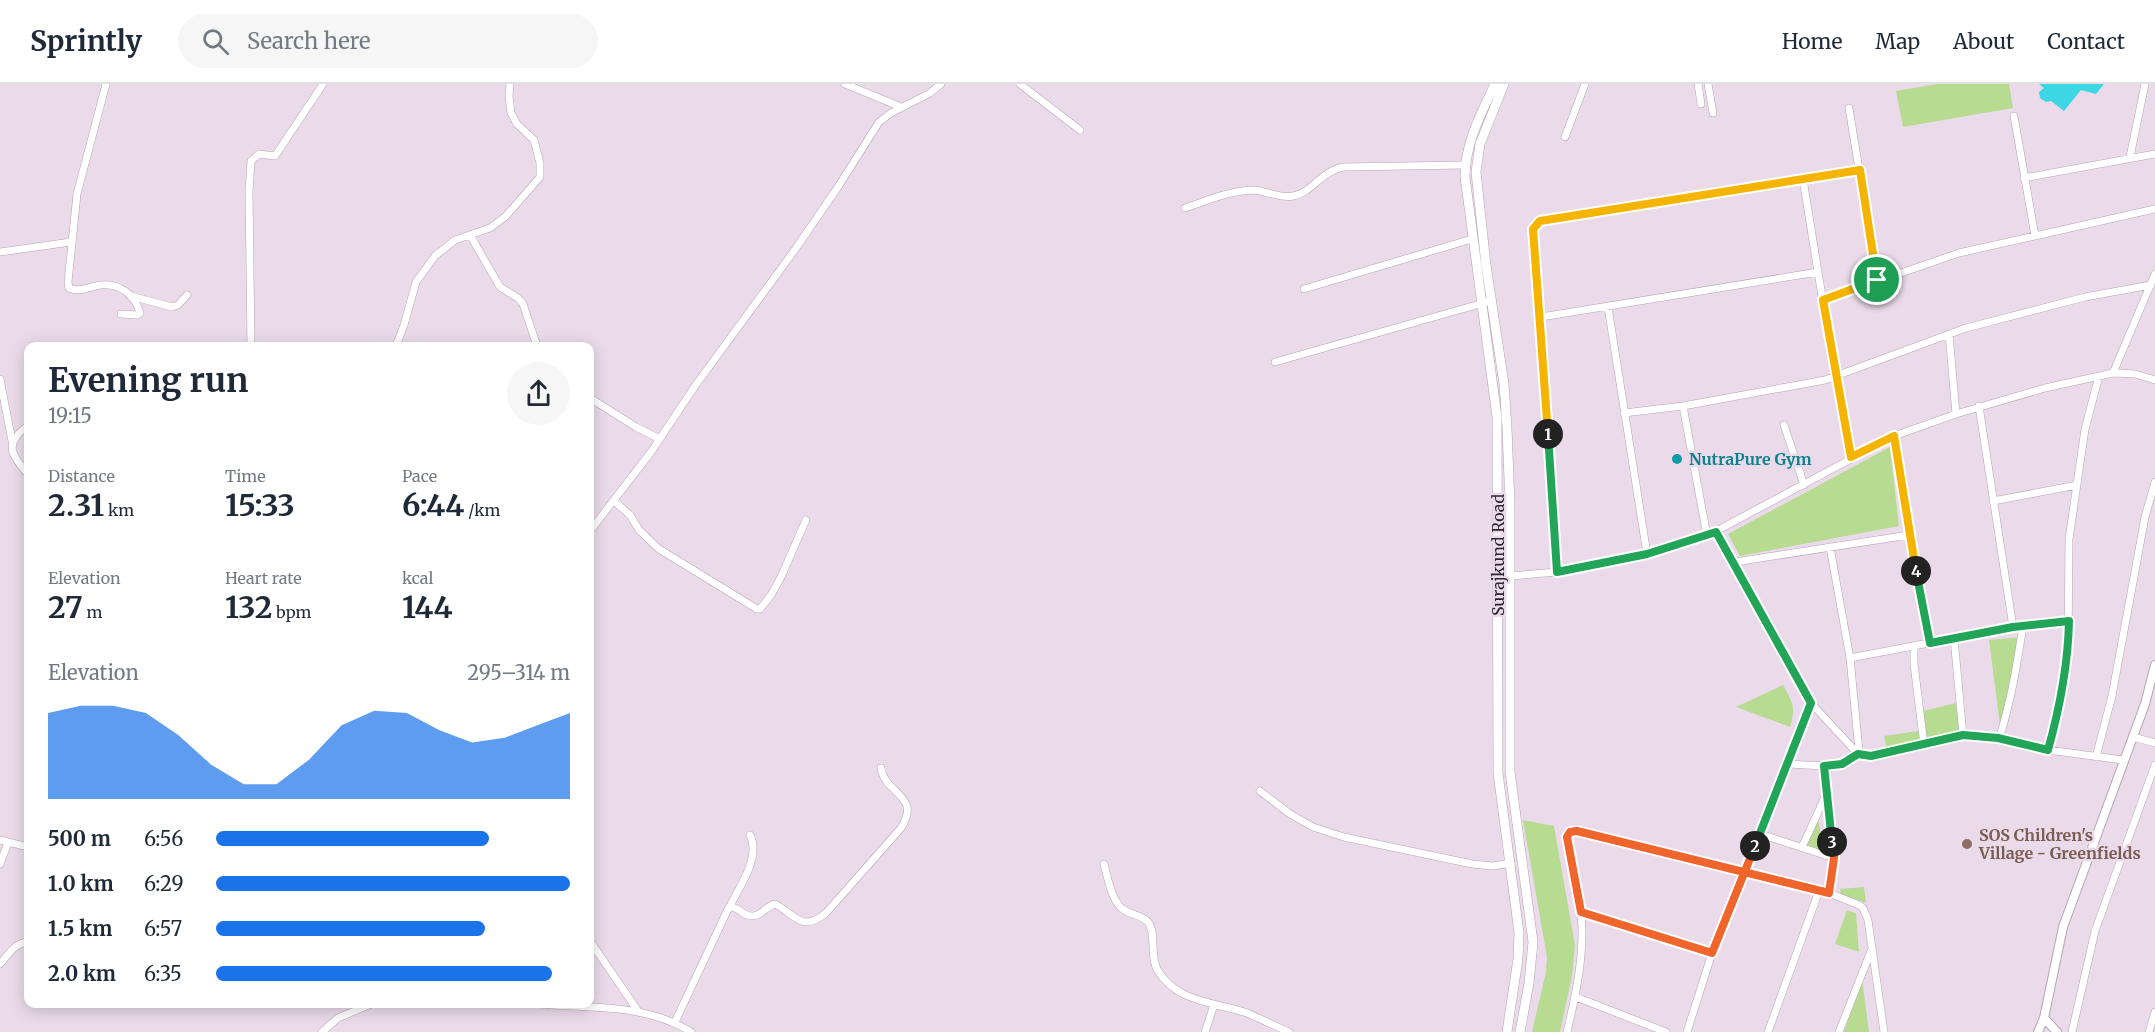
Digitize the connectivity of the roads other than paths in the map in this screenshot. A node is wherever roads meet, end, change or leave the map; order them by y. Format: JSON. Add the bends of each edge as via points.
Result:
{"nodes":[{"id":1,"x":106,"y":84,"type":"edge"},
{"id":2,"x":323,"y":84,"type":"edge"},
{"id":3,"x":510,"y":84,"type":"edge"},
{"id":4,"x":845,"y":84,"type":"edge"},
{"id":5,"x":941,"y":84,"type":"edge"},
{"id":6,"x":1020,"y":84,"type":"edge"},
{"id":7,"x":1495,"y":84,"type":"edge"},
{"id":8,"x":1504,"y":84,"type":"edge"},
{"id":9,"x":1585,"y":84,"type":"edge"},
{"id":10,"x":1698,"y":84,"type":"edge"},
{"id":11,"x":1708,"y":84,"type":"edge"},
{"id":12,"x":2145,"y":84,"type":"edge"},
{"id":13,"x":1701,"y":104,"type":"dead end"},
{"id":14,"x":901,"y":107,"type":"junction"},
{"id":15,"x":1849,"y":108,"type":"dead end"},
{"id":16,"x":1713,"y":113,"type":"dead end"},
{"id":17,"x":2014,"y":116,"type":"dead end"},
{"id":18,"x":1080,"y":130,"type":"dead end"},
{"id":19,"x":1565,"y":137,"type":"dead end"},
{"id":20,"x":2155,"y":154,"type":"edge"},
{"id":21,"x":2130,"y":158,"type":"junction"},
{"id":22,"x":1465,"y":165,"type":"junction"},
{"id":23,"x":1860,"y":170,"type":"junction"},
{"id":24,"x":2024,"y":178,"type":"junction"},
{"id":25,"x":1803,"y":179,"type":"junction"},
{"id":26,"x":1185,"y":208,"type":"dead end"},
{"id":27,"x":2155,"y":208,"type":"edge"},
{"id":28,"x":470,"y":235,"type":"junction"},
{"id":29,"x":2034,"y":236,"type":"junction"},
{"id":30,"x":1472,"y":239,"type":"junction"},
{"id":31,"x":71,"y":242,"type":"junction"},
{"id":32,"x":0,"y":252,"type":"edge"},
{"id":33,"x":1818,"y":272,"type":"junction"},
{"id":34,"x":2155,"y":274,"type":"edge"},
{"id":35,"x":1877,"y":280,"type":"junction"},
{"id":36,"x":2151,"y":285,"type":"junction"},
{"id":37,"x":1304,"y":289,"type":"dead end"},
{"id":38,"x":187,"y":295,"type":"dead end"},
{"id":39,"x":131,"y":296,"type":"junction"},
{"id":40,"x":1823,"y":300,"type":"junction"},
{"id":41,"x":1487,"y":302,"type":"junction"},
{"id":42,"x":1608,"y":307,"type":"junction"},
{"id":43,"x":121,"y":314,"type":"dead end"},
{"id":44,"x":1541,"y":317,"type":"junction"},
{"id":45,"x":1949,"y":334,"type":"junction"},
{"id":46,"x":251,"y":342,"type":"edge"},
{"id":47,"x":398,"y":342,"type":"edge"},
{"id":48,"x":536,"y":342,"type":"edge"},
{"id":49,"x":1275,"y":362,"type":"dead end"},
{"id":50,"x":2113,"y":373,"type":"junction"},
{"id":51,"x":2099,"y":376,"type":"junction"},
{"id":52,"x":1836,"y":377,"type":"junction"},
{"id":53,"x":0,"y":379,"type":"edge"},
{"id":54,"x":2155,"y":380,"type":"edge"},
{"id":55,"x":594,"y":401,"type":"edge"},
{"id":56,"x":1683,"y":406,"type":"junction"},
{"id":57,"x":1979,"y":406,"type":"junction"},
{"id":58,"x":1624,"y":413,"type":"junction"},
{"id":59,"x":1956,"y":414,"type":"junction"},
{"id":60,"x":1784,"y":425,"type":"dead end"},
{"id":61,"x":24,"y":430,"type":"edge"},
{"id":62,"x":1894,"y":436,"type":"junction"},
{"id":63,"x":660,"y":439,"type":"junction"},
{"id":64,"x":12,"y":441,"type":"junction"},
{"id":65,"x":1851,"y":457,"type":"junction"},
{"id":66,"x":24,"y":468,"type":"edge"},
{"id":67,"x":2155,"y":482,"type":"edge"},
{"id":68,"x":1804,"y":485,"type":"junction"},
{"id":69,"x":2077,"y":485,"type":"junction"},
{"id":70,"x":614,"y":501,"type":"junction"},
{"id":71,"x":1993,"y":501,"type":"junction"},
{"id":72,"x":806,"y":520,"type":"dead end"},
{"id":73,"x":594,"y":526,"type":"edge"},
{"id":74,"x":1716,"y":532,"type":"junction"},
{"id":75,"x":1909,"y":535,"type":"junction"},
{"id":76,"x":1707,"y":536,"type":"junction"},
{"id":77,"x":1830,"y":547,"type":"junction"},
{"id":78,"x":1647,"y":554,"type":"junction"},
{"id":79,"x":1735,"y":562,"type":"junction"},
{"id":80,"x":1557,"y":572,"type":"junction"},
{"id":81,"x":1499,"y":577,"type":"junction"},
{"id":82,"x":1509,"y":577,"type":"junction"},
{"id":83,"x":2069,"y":621,"type":"junction"},
{"id":84,"x":2023,"y":626,"type":"junction"},
{"id":85,"x":2013,"y":627,"type":"junction"},
{"id":86,"x":1954,"y":638,"type":"junction"},
{"id":87,"x":1930,"y":643,"type":"junction"},
{"id":88,"x":1914,"y":647,"type":"junction"},
{"id":89,"x":1850,"y":658,"type":"junction"},
{"id":90,"x":2155,"y":665,"type":"edge"},
{"id":91,"x":1811,"y":703,"type":"junction"},
{"id":92,"x":1963,"y":735,"type":"junction"},
{"id":93,"x":2133,"y":737,"type":"junction"},
{"id":94,"x":1998,"y":738,"type":"junction"},
{"id":95,"x":2155,"y":742,"type":"edge"},
{"id":96,"x":1924,"y":745,"type":"junction"},
{"id":97,"x":2048,"y":750,"type":"junction"},
{"id":98,"x":1858,"y":754,"type":"junction"},
{"id":99,"x":2096,"y":757,"type":"junction"},
{"id":100,"x":2123,"y":760,"type":"junction"},
{"id":101,"x":1788,"y":764,"type":"junction"},
{"id":102,"x":2155,"y":765,"type":"edge"},
{"id":103,"x":1824,"y":766,"type":"junction"},
{"id":104,"x":881,"y":768,"type":"dead end"},
{"id":105,"x":1260,"y":791,"type":"dead end"},
{"id":106,"x":1826,"y":794,"type":"junction"},
{"id":107,"x":1760,"y":834,"type":"junction"},
{"id":108,"x":750,"y":835,"type":"dead end"},
{"id":109,"x":0,"y":840,"type":"edge"},
{"id":110,"x":8,"y":843,"type":"junction"},
{"id":111,"x":24,"y":846,"type":"edge"},
{"id":112,"x":1802,"y":847,"type":"junction"},
{"id":113,"x":1834,"y":858,"type":"junction"},
{"id":114,"x":1511,"y":863,"type":"junction"},
{"id":115,"x":0,"y":864,"type":"edge"},
{"id":116,"x":1104,"y":864,"type":"dead end"},
{"id":117,"x":1743,"y":872,"type":"junction"},
{"id":118,"x":1819,"y":891,"type":"junction"},
{"id":119,"x":1829,"y":893,"type":"junction"},
{"id":120,"x":730,"y":906,"type":"junction"},
{"id":121,"x":1581,"y":912,"type":"junction"},
{"id":122,"x":24,"y":943,"type":"edge"},
{"id":123,"x":594,"y":947,"type":"edge"},
{"id":124,"x":1871,"y":951,"type":"junction"},
{"id":125,"x":1712,"y":953,"type":"junction"},
{"id":126,"x":0,"y":964,"type":"edge"},
{"id":127,"x":1576,"y":997,"type":"junction"},
{"id":128,"x":1214,"y":1005,"type":"junction"},
{"id":129,"x":362,"y":1008,"type":"edge"},
{"id":130,"x":594,"y":1008,"type":"edge"},
{"id":131,"x":638,"y":1011,"type":"junction"},
{"id":132,"x":2155,"y":1012,"type":"edge"},
{"id":133,"x":2044,"y":1018,"type":"junction"},
{"id":134,"x":675,"y":1022,"type":"junction"},
{"id":135,"x":322,"y":1032,"type":"edge"},
{"id":136,"x":691,"y":1032,"type":"edge"},
{"id":137,"x":1205,"y":1032,"type":"edge"},
{"id":138,"x":1288,"y":1032,"type":"edge"},
{"id":139,"x":1507,"y":1032,"type":"edge"},
{"id":140,"x":1520,"y":1032,"type":"edge"},
{"id":141,"x":1567,"y":1032,"type":"edge"},
{"id":142,"x":1666,"y":1032,"type":"edge"},
{"id":143,"x":1687,"y":1032,"type":"edge"},
{"id":144,"x":1768,"y":1032,"type":"edge"},
{"id":145,"x":1839,"y":1032,"type":"edge"},
{"id":146,"x":1884,"y":1032,"type":"edge"},
{"id":147,"x":2038,"y":1032,"type":"edge"},
{"id":148,"x":2057,"y":1032,"type":"edge"},
{"id":149,"x":2072,"y":1032,"type":"edge"},
{"id":150,"x":2149,"y":1032,"type":"edge"}],
"edges":[{"from":1,"to":31,"type":"street","via":[[77,194]]},
{"from":2,"to":46,"type":"street","via":[[275,156],[259,154],[251,161]]},
{"from":3,"to":28,"type":"street","via":[[510,113],[534,140],[540,174],[506,216],[490,228]]},
{"from":4,"to":14,"type":"street"},
{"from":5,"to":14,"type":"street"},
{"from":6,"to":18,"type":"street"},
{"from":7,"to":22,"type":"main road","name":"Surajkund Road","via":[[1470,140]]},
{"from":8,"to":41,"type":"main road","name":"Surajkund Road","via":[[1476,164]]},
{"from":9,"to":19,"type":"street"},
{"from":10,"to":13,"type":"street"},
{"from":11,"to":16,"type":"street"},
{"from":12,"to":21,"type":"street"},
{"from":14,"to":63,"type":"street","via":[[879,122],[794,251]]},
{"from":15,"to":23,"type":"street"},
{"from":17,"to":24,"type":"street"},
{"from":20,"to":21,"type":"street"},
{"from":21,"to":24,"type":"street"},
{"from":22,"to":26,"type":"street","via":[[1344,166],[1293,196],[1244,191]]},
{"from":22,"to":30,"type":"main road","name":"Surajkund Road"},
{"from":23,"to":25,"type":"street"},
{"from":23,"to":35,"type":"street"},
{"from":24,"to":29,"type":"street"},
{"from":25,"to":33,"type":"street"},
{"from":25,"to":44,"type":"street","via":[[1540,221],[1533,229]]},
{"from":27,"to":29,"type":"street"},
{"from":28,"to":47,"type":"street","via":[[441,251],[419,276]]},
{"from":28,"to":48,"type":"street","via":[[500,287],[523,304]]},
{"from":29,"to":35,"type":"street","via":[[1959,253]]},
{"from":30,"to":37,"type":"street"},
{"from":30,"to":41,"type":"main road","name":"Surajkund Road"},
{"from":31,"to":32,"type":"street"},
{"from":31,"to":39,"type":"street","via":[[69,288],[75,291],[114,285]]},
{"from":33,"to":40,"type":"street"},
{"from":33,"to":42,"type":"street"},
{"from":34,"to":36,"type":"street"},
{"from":35,"to":40,"type":"street"},
{"from":36,"to":45,"type":"street","via":[[2085,297]]},
{"from":36,"to":50,"type":"street"},
{"from":38,"to":39,"type":"street","via":[[172,308]]},
{"from":39,"to":43,"type":"street","via":[[140,313]]},
{"from":40,"to":52,"type":"street"},
{"from":41,"to":49,"type":"street"},
{"from":41,"to":81,"type":"main road","name":"Surajkund Road","via":[[1497,417]]},
{"from":41,"to":82,"type":"main road","name":"Surajkund Road","via":[[1506,403]]},
{"from":42,"to":44,"type":"street"},
{"from":42,"to":58,"type":"street"},
{"from":44,"to":80,"type":"street"},
{"from":45,"to":52,"type":"street"},
{"from":45,"to":59,"type":"street"},
{"from":50,"to":51,"type":"street"},
{"from":50,"to":54,"type":"street"},
{"from":51,"to":57,"type":"street"},
{"from":51,"to":69,"type":"street","via":[[2085,429]]},
{"from":52,"to":56,"type":"street"},
{"from":52,"to":65,"type":"street"},
{"from":53,"to":64,"type":"street"},
{"from":55,"to":63,"type":"street"},
{"from":56,"to":58,"type":"street"},
{"from":56,"to":76,"type":"street"},
{"from":57,"to":59,"type":"street"},
{"from":57,"to":71,"type":"street"},
{"from":58,"to":78,"type":"street"},
{"from":59,"to":62,"type":"street"},
{"from":60,"to":68,"type":"street"},
{"from":61,"to":64,"type":"street"},
{"from":62,"to":65,"type":"street"},
{"from":62,"to":75,"type":"street"},
{"from":63,"to":70,"type":"street"},
{"from":64,"to":66,"type":"street","via":[[13,451]]},
{"from":65,"to":68,"type":"street"},
{"from":67,"to":99,"type":"street"},
{"from":68,"to":74,"type":"street"},
{"from":69,"to":71,"type":"street"},
{"from":69,"to":83,"type":"street","via":[[2068,539]]},
{"from":70,"to":72,"type":"street","via":[[658,549],[757,609],[776,588]]},
{"from":70,"to":73,"type":"street"},
{"from":71,"to":85,"type":"street"},
{"from":74,"to":76,"type":"street"},
{"from":74,"to":79,"type":"street"},
{"from":75,"to":77,"type":"street"},
{"from":75,"to":87,"type":"street"},
{"from":76,"to":78,"type":"street"},
{"from":77,"to":79,"type":"street"},
{"from":77,"to":89,"type":"street"},
{"from":78,"to":80,"type":"street"},
{"from":79,"to":91,"type":"street"},
{"from":80,"to":82,"type":"street"},
{"from":81,"to":82,"type":"street"},
{"from":81,"to":114,"type":"main road","name":"Surajkund Road","via":[[1498,773]]},
{"from":82,"to":140,"type":"main road","name":"Surajkund Road","via":[[1510,772],[1533,942]]},
{"from":83,"to":84,"type":"street"},
{"from":83,"to":97,"type":"street","via":[[2062,696]]},
{"from":84,"to":85,"type":"street"},
{"from":84,"to":94,"type":"street","via":[[2007,714]]},
{"from":85,"to":86,"type":"street"},
{"from":86,"to":87,"type":"street"},
{"from":86,"to":92,"type":"street"},
{"from":87,"to":88,"type":"street"},
{"from":88,"to":89,"type":"street"},
{"from":88,"to":96,"type":"street"},
{"from":89,"to":98,"type":"street"},
{"from":90,"to":93,"type":"street"},
{"from":91,"to":98,"type":"street"},
{"from":91,"to":101,"type":"street"},
{"from":92,"to":94,"type":"street"},
{"from":92,"to":96,"type":"street"},
{"from":93,"to":95,"type":"street"},
{"from":93,"to":100,"type":"street"},
{"from":94,"to":97,"type":"street"},
{"from":96,"to":98,"type":"street","via":[[1871,756]]},
{"from":97,"to":99,"type":"street"},
{"from":98,"to":103,"type":"street","via":[[1842,764]]},
{"from":99,"to":100,"type":"street"},
{"from":100,"to":133,"type":"street","via":[[2063,927]]},
{"from":101,"to":103,"type":"street"},
{"from":101,"to":107,"type":"street"},
{"from":102,"to":149,"type":"street","via":[[2095,931]]},
{"from":103,"to":106,"type":"street"},
{"from":104,"to":120,"type":"street","via":[[885,780],[906,801],[905,822],[826,913],[808,922],[795,919],[775,904],[753,916]]},
{"from":105,"to":114,"type":"street","via":[[1308,825],[1344,837],[1472,864]]},
{"from":106,"to":112,"type":"street"},
{"from":106,"to":113,"type":"street"},
{"from":107,"to":112,"type":"street"},
{"from":107,"to":117,"type":"street"},
{"from":108,"to":120,"type":"street","via":[[753,856]]},
{"from":109,"to":110,"type":"street"},
{"from":110,"to":111,"type":"street"},
{"from":110,"to":115,"type":"street"},
{"from":112,"to":113,"type":"street"},
{"from":113,"to":119,"type":"street"},
{"from":114,"to":139,"type":"main road","name":"Surajkund Road","via":[[1519,942]]},
{"from":116,"to":128,"type":"street","via":[[1120,906],[1150,926],[1153,956],[1160,973],[1179,992]]},
{"from":117,"to":118,"type":"street"},
{"from":117,"to":121,"type":"street","via":[[1573,831],[1568,834],[1567,845]]},
{"from":117,"to":125,"type":"street"},
{"from":118,"to":119,"type":"street"},
{"from":118,"to":144,"type":"street"},
{"from":119,"to":124,"type":"street","via":[[1863,908]]},
{"from":120,"to":134,"type":"street"},
{"from":121,"to":125,"type":"street"},
{"from":121,"to":127,"type":"street"},
{"from":122,"to":126,"type":"street"},
{"from":123,"to":131,"type":"street"},
{"from":124,"to":145,"type":"street"},
{"from":124,"to":146,"type":"street"},
{"from":125,"to":143,"type":"street"},
{"from":127,"to":141,"type":"street"},
{"from":127,"to":142,"type":"street"},
{"from":128,"to":137,"type":"street"},
{"from":128,"to":138,"type":"street","via":[[1248,1014]]},
{"from":129,"to":135,"type":"street","via":[[338,1018]]},
{"from":130,"to":131,"type":"street"},
{"from":131,"to":134,"type":"street"},
{"from":132,"to":150,"type":"street"},
{"from":133,"to":147,"type":"street"},
{"from":133,"to":148,"type":"street"},
{"from":134,"to":136,"type":"street"}]}
